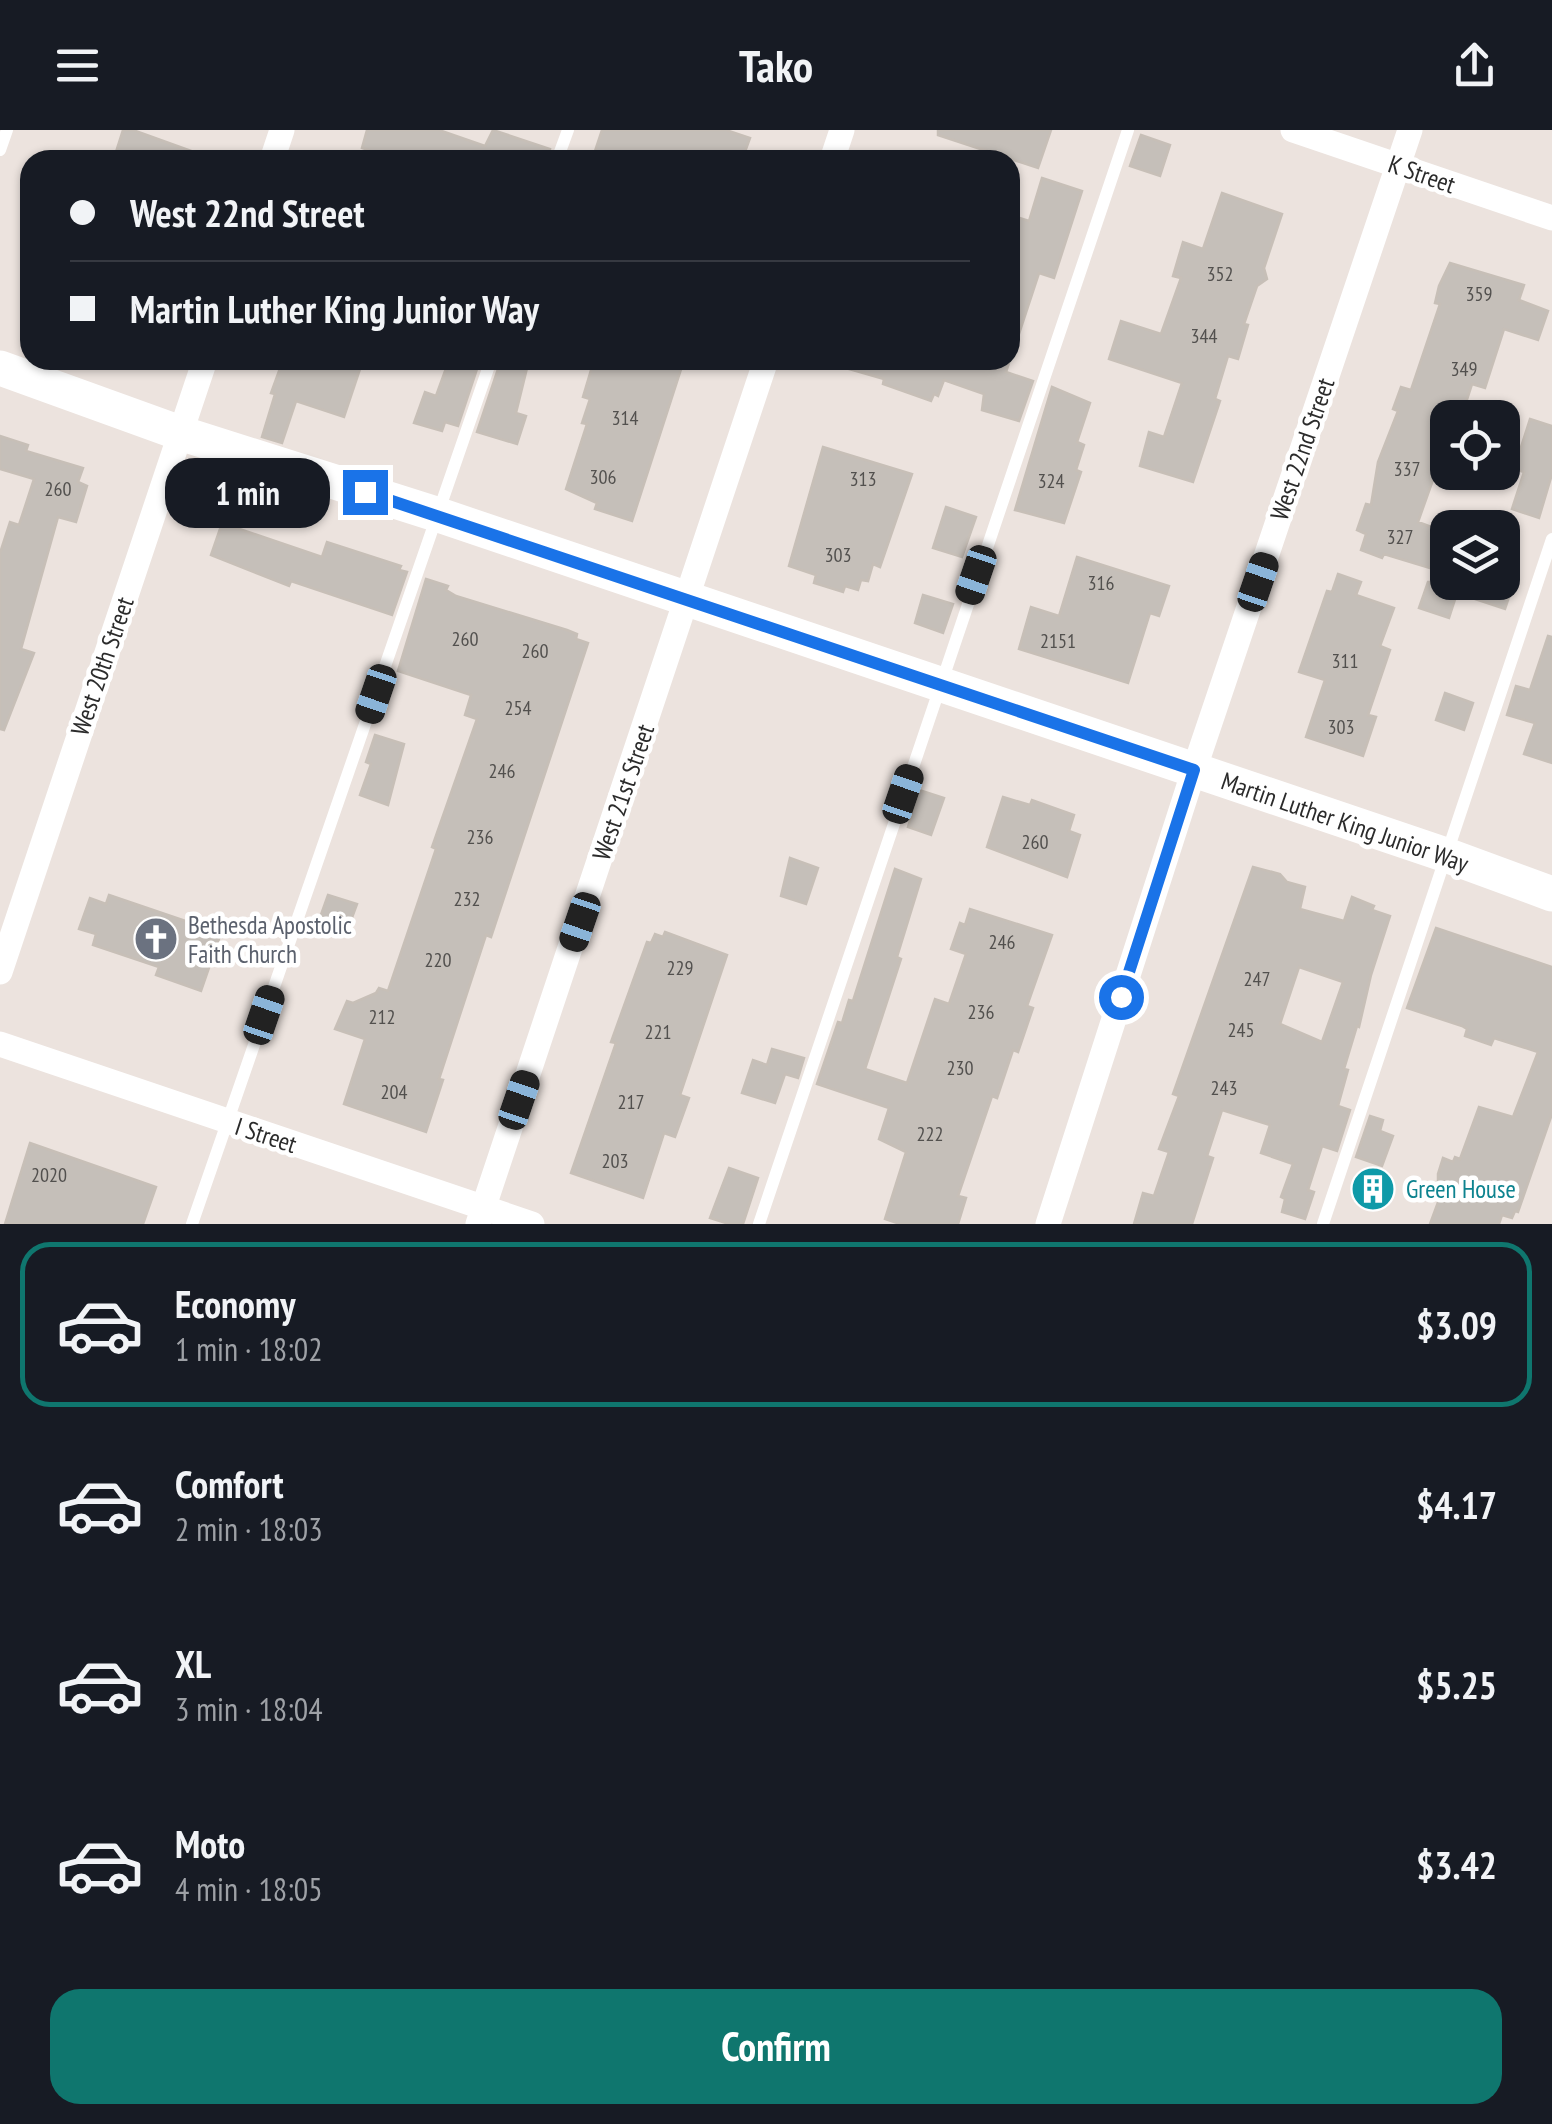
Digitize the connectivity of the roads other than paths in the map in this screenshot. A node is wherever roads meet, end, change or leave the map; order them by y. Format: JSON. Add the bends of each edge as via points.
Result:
{"nodes":[{"id":1,"x":6,"y":130,"type":"edge"},
{"id":2,"x":1128,"y":130,"type":"edge"},
{"id":3,"x":1293,"y":130,"type":"edge"},
{"id":4,"x":1410,"y":130,"type":"edge"},
{"id":5,"x":0,"y":150,"type":"edge"},
{"id":6,"x":1398,"y":166,"type":"junction"},
{"id":7,"x":1552,"y":218,"type":"edge"},
{"id":8,"x":0,"y":368,"type":"edge"},
{"id":9,"x":202,"y":370,"type":"edge"},
{"id":10,"x":488,"y":370,"type":"edge"},
{"id":11,"x":763,"y":370,"type":"edge"},
{"id":12,"x":180,"y":433,"type":"junction"},
{"id":13,"x":439,"y":515,"type":"junction"},
{"id":14,"x":1552,"y":539,"type":"edge"},
{"id":15,"x":688,"y":600,"type":"junction"},
{"id":16,"x":939,"y":686,"type":"junction"},
{"id":17,"x":1194,"y":770,"type":"junction"},
{"id":18,"x":1446,"y":855,"type":"junction"},
{"id":19,"x":1552,"y":894,"type":"edge"},
{"id":20,"x":0,"y":972,"type":"edge"},
{"id":21,"x":0,"y":1044,"type":"edge"},
{"id":22,"x":227,"y":1122,"type":"junction"},
{"id":23,"x":480,"y":1216,"type":"edge"},
{"id":24,"x":192,"y":1224,"type":"edge"},
{"id":25,"x":532,"y":1224,"type":"edge"},
{"id":26,"x":759,"y":1224,"type":"edge"},
{"id":27,"x":1048,"y":1224,"type":"edge"},
{"id":28,"x":1323,"y":1224,"type":"edge"}],
"edges":[{"from":1,"to":5,"type":"lane"},
{"from":2,"to":16,"type":"lane"},
{"from":3,"to":6,"type":"street","name":"K Street"},
{"from":4,"to":6,"type":"street","name":"West 22nd Street"},
{"from":6,"to":7,"type":"street","name":"K Street"},
{"from":6,"to":17,"type":"street","name":"West 22nd Street"},
{"from":8,"to":12,"type":"main road","name":"Martin Luther King Junior Way"},
{"from":9,"to":12,"type":"street","name":"West 20th Street"},
{"from":10,"to":13,"type":"lane"},
{"from":11,"to":15,"type":"street","name":"West 21st Street"},
{"from":12,"to":13,"type":"main road","name":"Martin Luther King Junior Way"},
{"from":12,"to":20,"type":"street","name":"West 20th Street"},
{"from":13,"to":15,"type":"main road","name":"Martin Luther King Junior Way"},
{"from":13,"to":22,"type":"lane"},
{"from":14,"to":18,"type":"lane"},
{"from":15,"to":16,"type":"main road","name":"Martin Luther King Junior Way"},
{"from":15,"to":23,"type":"street","name":"West 21st Street"},
{"from":16,"to":17,"type":"main road","name":"Martin Luther King Junior Way"},
{"from":16,"to":26,"type":"lane"},
{"from":17,"to":18,"type":"main road","name":"Martin Luther King Junior Way"},
{"from":17,"to":27,"type":"street","name":"West 22nd Street"},
{"from":18,"to":19,"type":"main road","name":"Martin Luther King Junior Way"},
{"from":18,"to":28,"type":"lane"},
{"from":21,"to":22,"type":"street","name":"I Street"},
{"from":22,"to":23,"type":"street","name":"I Street"},
{"from":22,"to":24,"type":"lane"},
{"from":23,"to":25,"type":"street","name":"I Street"}]}
